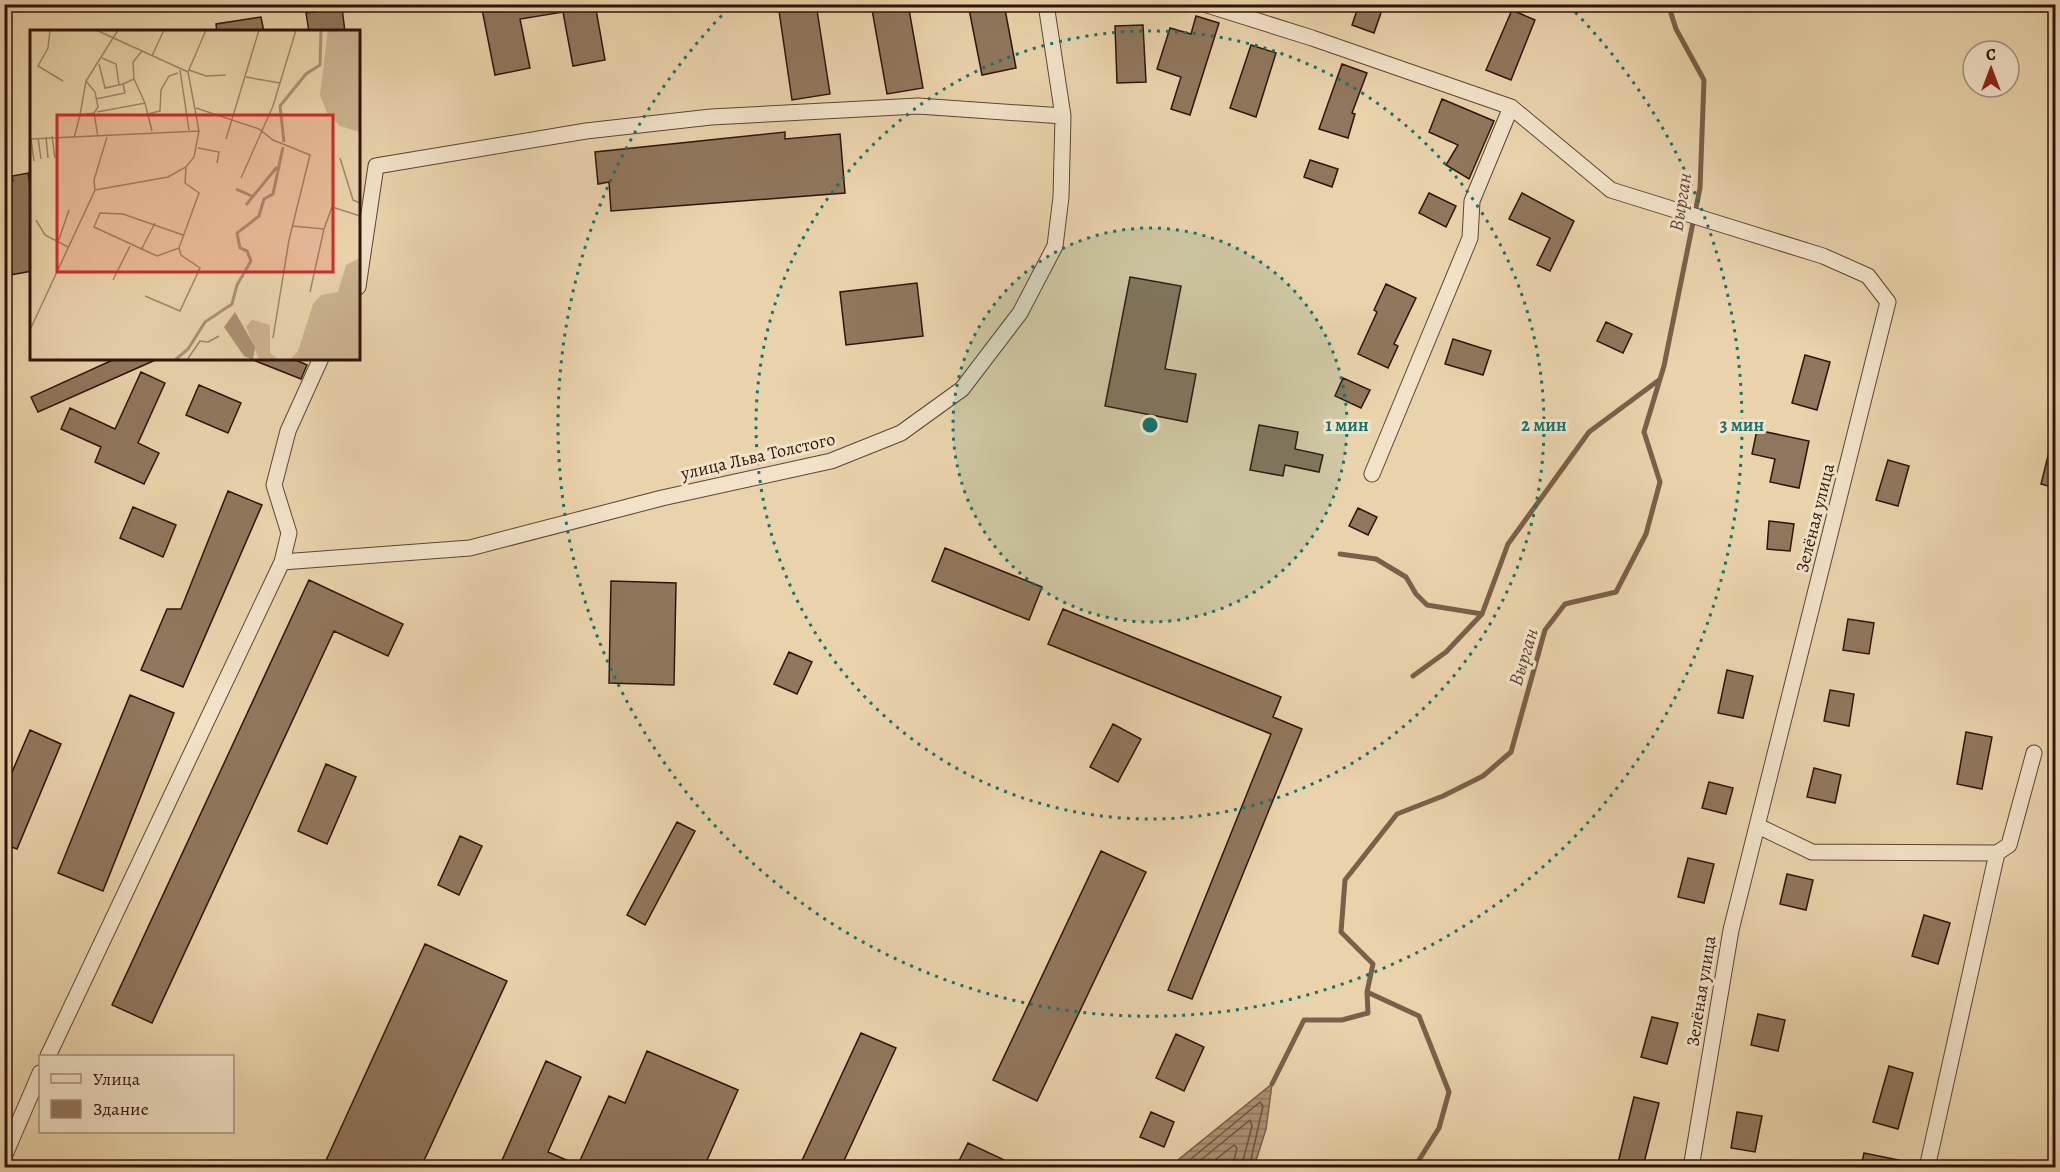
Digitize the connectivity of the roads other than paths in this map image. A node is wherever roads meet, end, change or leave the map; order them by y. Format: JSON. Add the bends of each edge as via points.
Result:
{"nodes":[{"id":1,"x":1046,"y":4,"type":"edge"},
{"id":2,"x":1204,"y":4,"type":"edge"},
{"id":3,"x":1511,"y":107,"type":"junction"},
{"id":4,"x":1063,"y":116,"type":"junction"},
{"id":5,"x":360,"y":274,"type":"edge"},
{"id":6,"x":320,"y":360,"type":"edge"},
{"id":7,"x":1372,"y":474,"type":"dead end"},
{"id":8,"x":282,"y":562,"type":"junction"},
{"id":9,"x":2034,"y":753,"type":"dead end"},
{"id":10,"x":1758,"y":826,"type":"junction"},
{"id":11,"x":1997,"y":853,"type":"junction"},
{"id":12,"x":48,"y":1055,"type":"edge"},
{"id":13,"x":39,"y":1074,"type":"edge"},
{"id":14,"x":4,"y":1157,"type":"edge"},
{"id":15,"x":1691,"y":1167,"type":"edge"},
{"id":16,"x":1927,"y":1167,"type":"edge"}],
"edges":[{"from":1,"to":4,"type":"street","name":"улица Льва Толстого"},
{"from":2,"to":3,"type":"street"},
{"from":3,"to":7,"type":"street","via":[[1472,201],[1470,238]]},
{"from":3,"to":10,"type":"street","name":"Зелёная улица","via":[[1611,190],[1823,256],[1868,276],[1888,302]]},
{"from":4,"to":5,"type":"street","via":[[918,106],[711,117],[586,130],[376,166]]},
{"from":4,"to":8,"type":"street","name":"улица Льва Толстого","via":[[1055,246],[1020,313],[962,389],[901,433],[831,461],[662,498],[470,548]]},
{"from":6,"to":8,"type":"street","via":[[288,432],[274,485],[289,533]]},
{"from":8,"to":12,"type":"street"},
{"from":9,"to":11,"type":"street","via":[[2009,845]]},
{"from":10,"to":11,"type":"street","via":[[1812,852]]},
{"from":10,"to":15,"type":"street","name":"Зелёная улица","via":[[1731,930]]},
{"from":11,"to":16,"type":"street"},
{"from":13,"to":14,"type":"street"}]}
